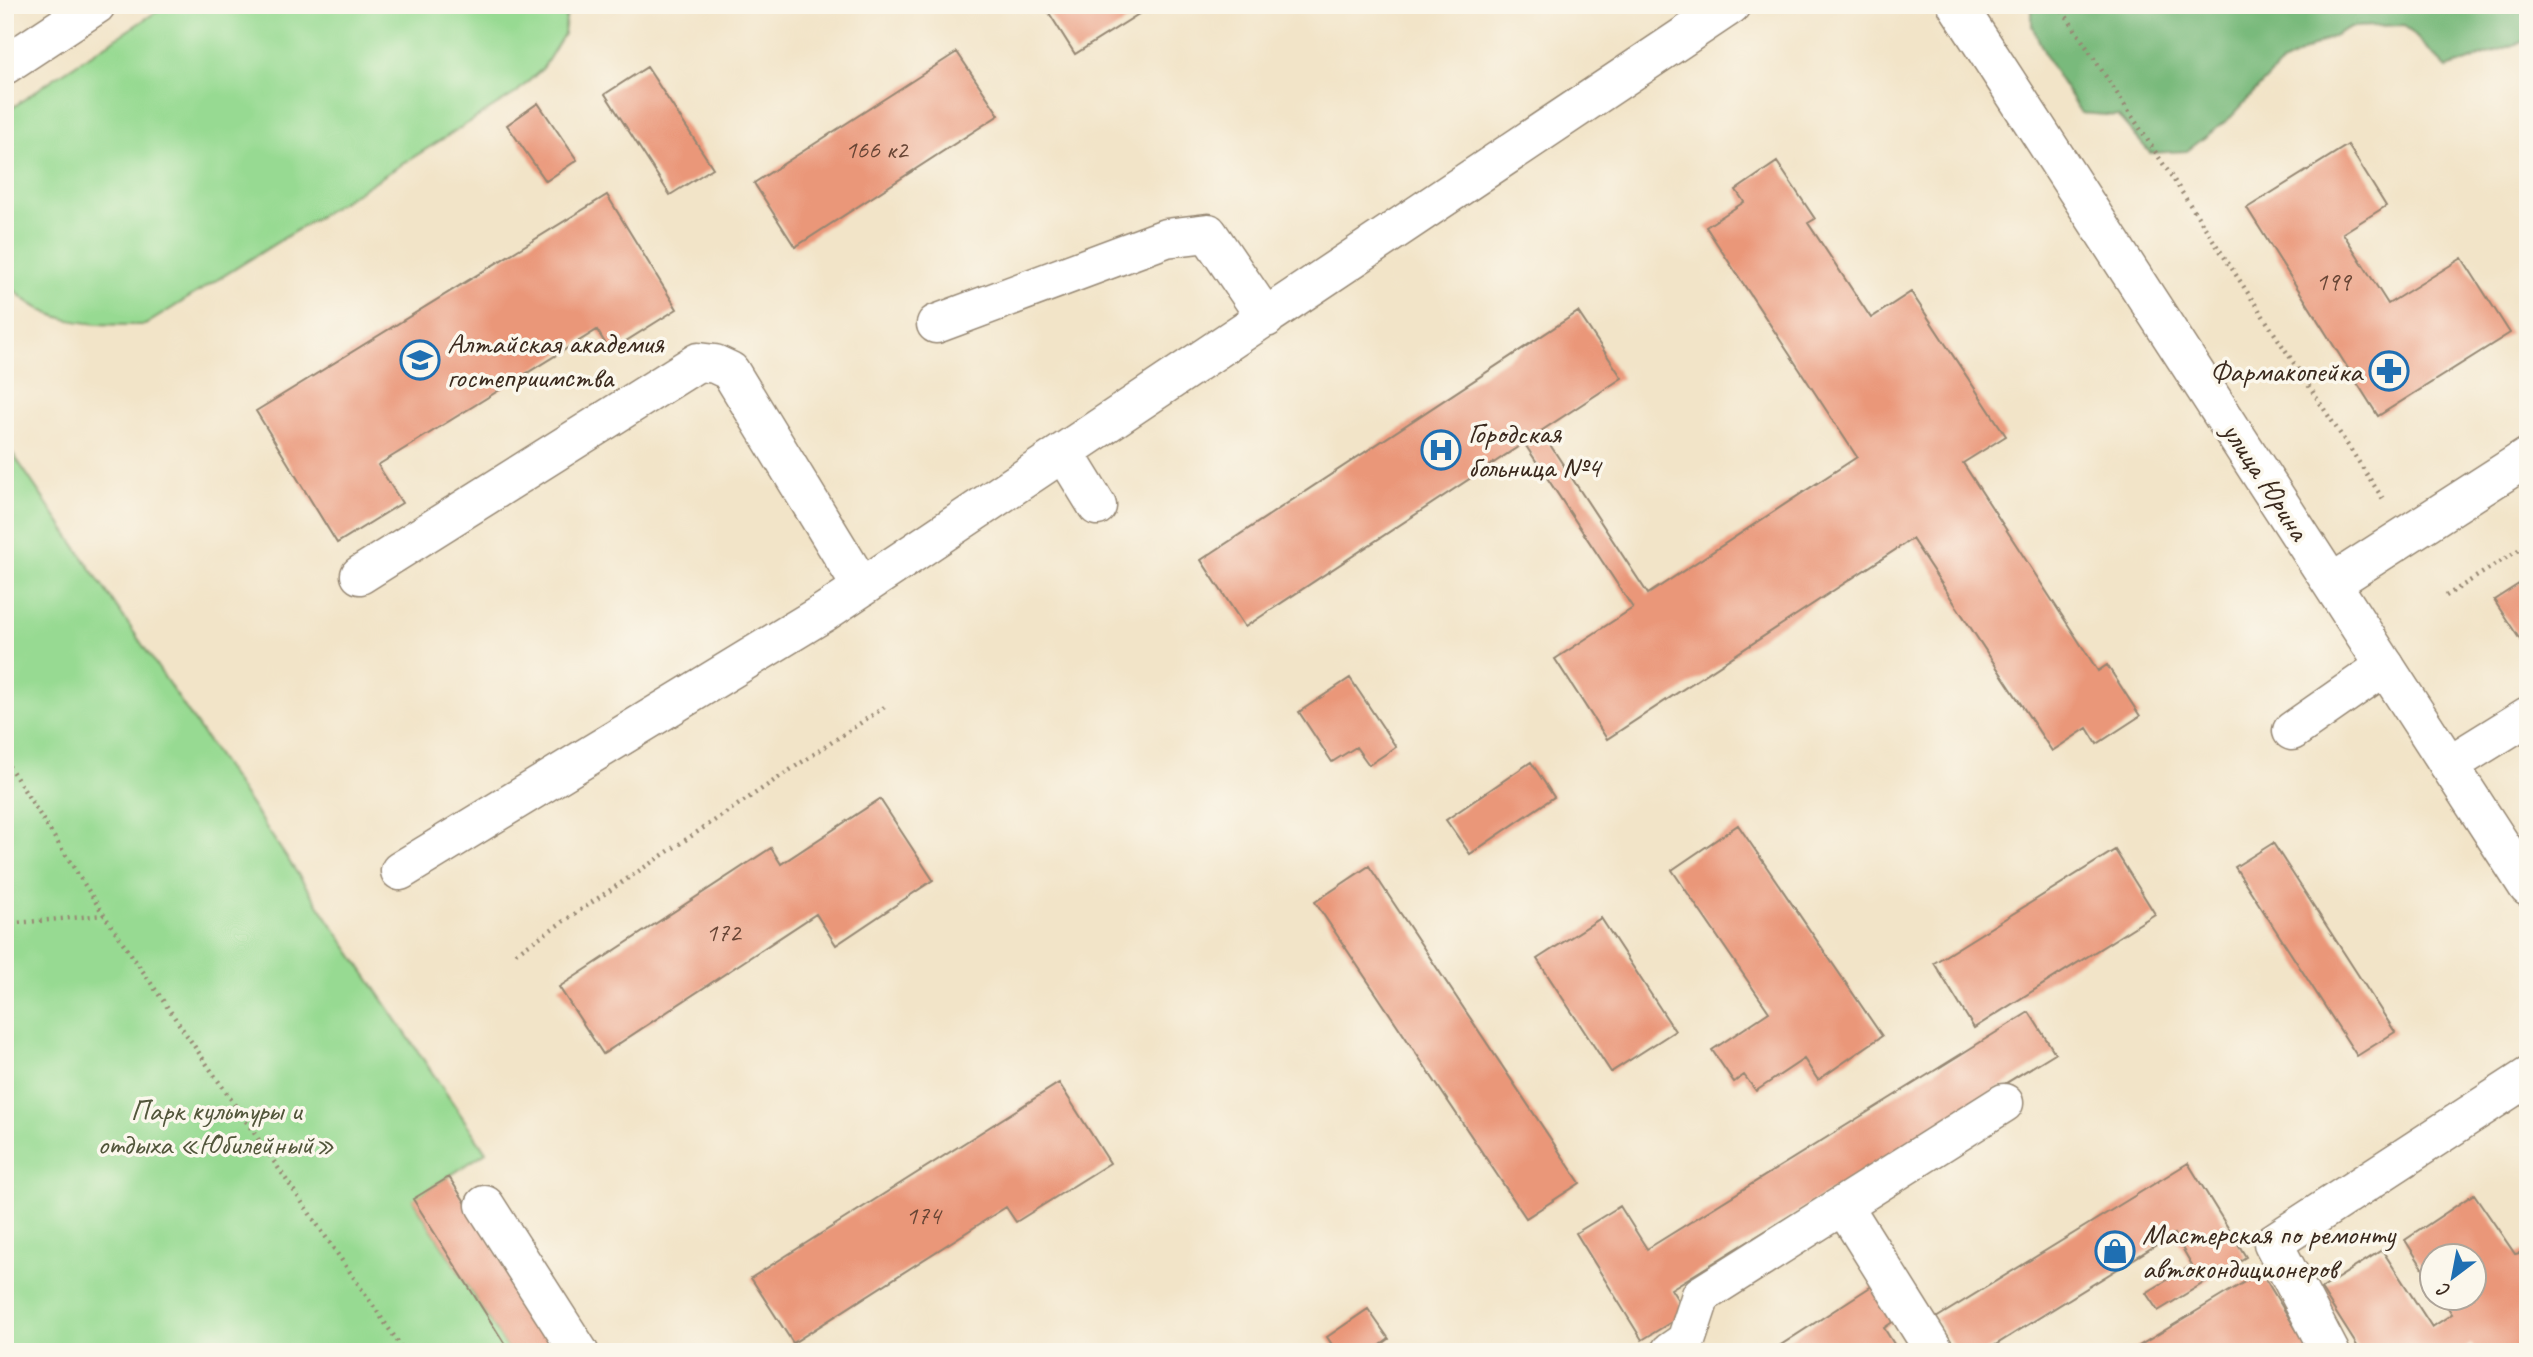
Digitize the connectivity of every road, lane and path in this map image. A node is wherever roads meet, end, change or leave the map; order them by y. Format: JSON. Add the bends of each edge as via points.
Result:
{"nodes":[{"id":1,"x":96,"y":5,"type":"edge"},
{"id":2,"x":1731,"y":5,"type":"edge"},
{"id":3,"x":1957,"y":5,"type":"edge"},
{"id":4,"x":2059,"y":5,"type":"edge"},
{"id":5,"x":5,"y":65,"type":"edge"},
{"id":6,"x":1266,"y":318,"type":"junction"},
{"id":7,"x":936,"y":324,"type":"dead end"},
{"id":8,"x":1065,"y":454,"type":"junction"},
{"id":9,"x":2528,"y":457,"type":"edge"},
{"id":10,"x":1097,"y":506,"type":"dead end"},
{"id":11,"x":2406,"y":535,"type":"junction"},
{"id":12,"x":2528,"y":544,"type":"edge"},
{"id":13,"x":360,"y":575,"type":"dead end"},
{"id":14,"x":2332,"y":583,"type":"junction"},
{"id":15,"x":861,"y":586,"type":"junction"},
{"id":16,"x":2446,"y":596,"type":"dead end"},
{"id":17,"x":2385,"y":666,"type":"junction"},
{"id":18,"x":886,"y":706,"type":"dead end"},
{"id":19,"x":2528,"y":716,"type":"edge"},
{"id":20,"x":2292,"y":731,"type":"dead end"},
{"id":21,"x":5,"y":760,"type":"edge"},
{"id":22,"x":2449,"y":765,"type":"junction"},
{"id":23,"x":400,"y":871,"type":"dead end"},
{"id":24,"x":2528,"y":887,"type":"edge"},
{"id":25,"x":104,"y":915,"type":"junction"},
{"id":26,"x":5,"y":923,"type":"edge"},
{"id":27,"x":516,"y":953,"type":"dead end"},
{"id":28,"x":2528,"y":1077,"type":"edge"},
{"id":29,"x":2004,"y":1103,"type":"dead end"},
{"id":30,"x":485,"y":1205,"type":"dead end"},
{"id":31,"x":1843,"y":1205,"type":"junction"},
{"id":32,"x":405,"y":1352,"type":"edge"},
{"id":33,"x":579,"y":1352,"type":"edge"},
{"id":34,"x":1670,"y":1352,"type":"edge"},
{"id":35,"x":1935,"y":1352,"type":"edge"},
{"id":36,"x":2330,"y":1352,"type":"edge"}],
"edges":[{"from":1,"to":5,"type":"street"},
{"from":2,"to":6,"type":"street"},
{"from":3,"to":14,"type":"street","name":"улица Юрина"},
{"from":4,"to":11,"type":"path"},
{"from":6,"to":7,"type":"street","via":[[1208,233],[1166,238]]},
{"from":6,"to":8,"type":"street"},
{"from":8,"to":10,"type":"street"},
{"from":8,"to":15,"type":"street"},
{"from":9,"to":11,"type":"street"},
{"from":11,"to":14,"type":"street"},
{"from":12,"to":16,"type":"path"},
{"from":13,"to":15,"type":"street","via":[[698,362],[730,371]]},
{"from":14,"to":17,"type":"street","name":"улица Юрина"},
{"from":15,"to":23,"type":"street"},
{"from":17,"to":20,"type":"street"},
{"from":17,"to":22,"type":"street","name":"улица Юрина"},
{"from":18,"to":27,"type":"path"},
{"from":19,"to":22,"type":"street"},
{"from":21,"to":25,"type":"path"},
{"from":22,"to":24,"type":"street","name":"улица Юрина"},
{"from":25,"to":26,"type":"path"},
{"from":25,"to":32,"type":"path"},
{"from":28,"to":36,"type":"street","via":[[2273,1243]]},
{"from":29,"to":31,"type":"street"},
{"from":30,"to":33,"type":"street"},
{"from":31,"to":34,"type":"street","via":[[1700,1295],[1686,1341]]},
{"from":31,"to":35,"type":"street"}]}
